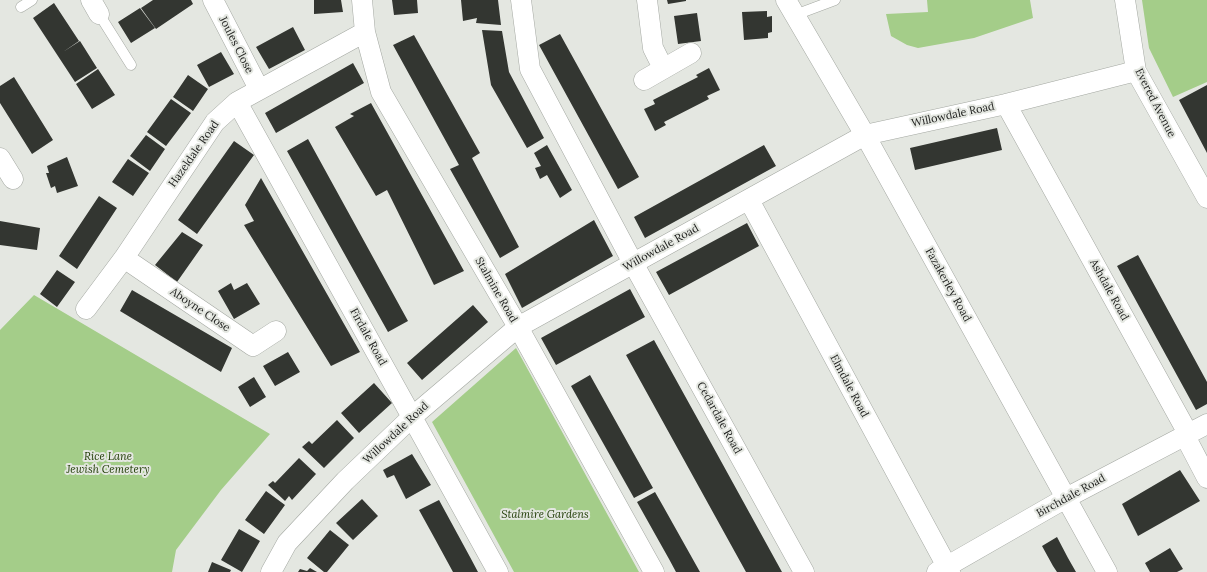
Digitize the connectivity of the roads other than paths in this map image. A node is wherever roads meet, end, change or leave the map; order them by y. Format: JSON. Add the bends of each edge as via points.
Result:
{"nodes":[{"id":1,"x":32,"y":0,"type":"edge"},
{"id":2,"x":213,"y":0,"type":"edge"},
{"id":3,"x":362,"y":0,"type":"edge"},
{"id":4,"x":521,"y":0,"type":"edge"},
{"id":5,"x":647,"y":0,"type":"edge"},
{"id":6,"x":835,"y":0,"type":"edge"},
{"id":7,"x":1126,"y":0,"type":"edge"},
{"id":8,"x":21,"y":7,"type":"dead end"},
{"id":9,"x":95,"y":7,"type":"edge"},
{"id":10,"x":791,"y":8,"type":"edge"},
{"id":11,"x":365,"y":32,"type":"junction"},
{"id":12,"x":691,"y":53,"type":"dead end"},
{"id":13,"x":131,"y":65,"type":"dead end"},
{"id":14,"x":663,"y":68,"type":"junction"},
{"id":15,"x":1136,"y":70,"type":"junction"},
{"id":16,"x":644,"y":80,"type":"dead end"},
{"id":17,"x":259,"y":89,"type":"junction"},
{"id":18,"x":238,"y":102,"type":"junction"},
{"id":19,"x":1006,"y":104,"type":"junction"},
{"id":20,"x":865,"y":134,"type":"junction"},
{"id":21,"x":0,"y":158,"type":"edge"},
{"id":22,"x":13,"y":179,"type":"dead end"},
{"id":23,"x":1207,"y":198,"type":"edge"},
{"id":24,"x":749,"y":200,"type":"junction"},
{"id":25,"x":124,"y":258,"type":"junction"},
{"id":26,"x":633,"y":263,"type":"junction"},
{"id":27,"x":86,"y":309,"type":"dead end"},
{"id":28,"x":518,"y":327,"type":"junction"},
{"id":29,"x":276,"y":331,"type":"dead end"},
{"id":30,"x":412,"y":417,"type":"junction"},
{"id":31,"x":1207,"y":424,"type":"edge"},
{"id":32,"x":1184,"y":436,"type":"junction"},
{"id":33,"x":1207,"y":478,"type":"edge"},
{"id":34,"x":1066,"y":498,"type":"junction"},
{"id":35,"x":944,"y":570,"type":"edge"},
{"id":36,"x":271,"y":572,"type":"edge"},
{"id":37,"x":498,"y":572,"type":"edge"},
{"id":38,"x":654,"y":572,"type":"edge"},
{"id":39,"x":804,"y":572,"type":"edge"},
{"id":40,"x":1107,"y":572,"type":"edge"}],
"edges":[{"from":1,"to":8,"type":"lane"},
{"from":2,"to":17,"type":"street","name":"Joules Close"},
{"from":3,"to":11,"type":"street","name":"Stalmine Road"},
{"from":4,"to":26,"type":"street","name":"Cedardale Road","via":[[530,69]]},
{"from":5,"to":14,"type":"street","via":[[653,48]]},
{"from":6,"to":10,"type":"lane"},
{"from":7,"to":15,"type":"street","name":"Evered Avenue"},
{"from":9,"to":13,"type":"lane"},
{"from":10,"to":20,"type":"street","name":"Fazakerley Road"},
{"from":11,"to":17,"type":"street","name":"Hazeldale Road"},
{"from":11,"to":28,"type":"street","name":"Stalmine Road","via":[[381,92]]},
{"from":12,"to":14,"type":"street"},
{"from":14,"to":16,"type":"street"},
{"from":15,"to":19,"type":"street","name":"Willowdale Road"},
{"from":15,"to":23,"type":"street","name":"Evered Avenue"},
{"from":17,"to":18,"type":"street","name":"Hazeldale Road"},
{"from":18,"to":25,"type":"street","name":"Hazeldale Road","via":[[215,122]]},
{"from":18,"to":30,"type":"street","name":"Firdale Road"},
{"from":19,"to":20,"type":"street","name":"Willowdale Road"},
{"from":19,"to":32,"type":"street","name":"Ashdale Road","via":[[1184,428]]},
{"from":20,"to":24,"type":"street","name":"Willowdale Road"},
{"from":20,"to":34,"type":"street","name":"Fazakerley Road"},
{"from":21,"to":22,"type":"street"},
{"from":24,"to":26,"type":"street","name":"Willowdale Road"},
{"from":24,"to":35,"type":"street","name":"Elmdale Road"},
{"from":25,"to":27,"type":"street","name":"Hazeldale Road"},
{"from":25,"to":29,"type":"street","name":"Aboyne Close","via":[[254,346]]},
{"from":26,"to":28,"type":"street","name":"Willowdale Road"},
{"from":26,"to":39,"type":"street","name":"Cedardale Road"},
{"from":28,"to":30,"type":"street","name":"Willowdale Road"},
{"from":28,"to":38,"type":"street","name":"Stalmine Road"},
{"from":30,"to":36,"type":"street","name":"Willowdale Road","via":[[345,481],[287,543]]},
{"from":30,"to":37,"type":"street","name":"Firdale Road"},
{"from":31,"to":32,"type":"street","name":"Birchdale Road"},
{"from":32,"to":33,"type":"street","name":"Ashdale Road"},
{"from":32,"to":34,"type":"street","name":"Birchdale Road"},
{"from":34,"to":35,"type":"street","name":"Birchdale Road"},
{"from":34,"to":40,"type":"street","name":"Fazakerley Road"}]}
